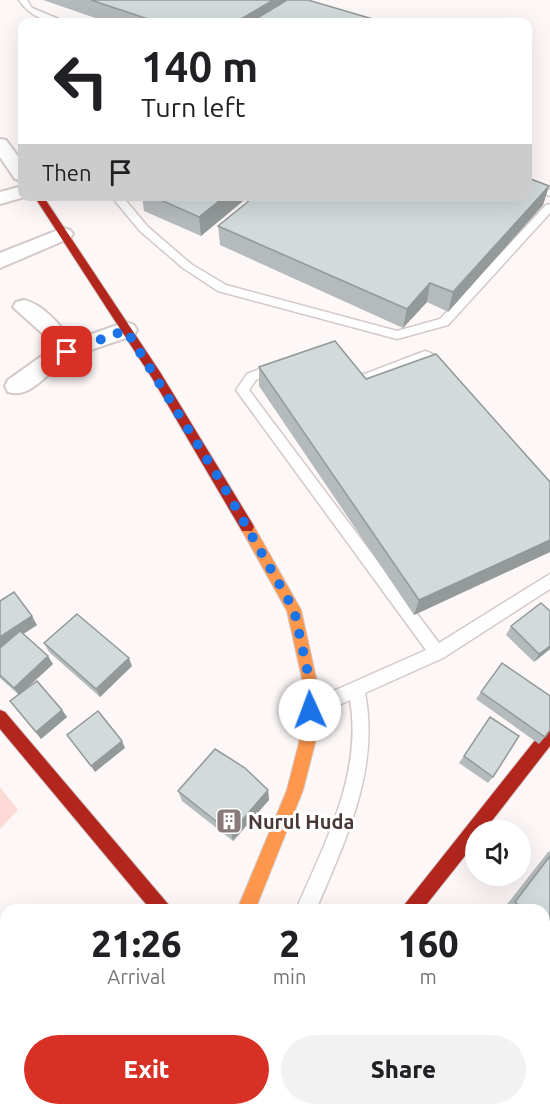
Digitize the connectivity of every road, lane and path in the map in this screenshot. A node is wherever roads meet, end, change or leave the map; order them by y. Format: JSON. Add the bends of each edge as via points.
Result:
{"nodes":[{"id":1,"x":24,"y":0,"type":"edge"},
{"id":2,"x":52,"y":18,"type":"edge"},
{"id":3,"x":3,"y":155,"type":"edge"},
{"id":4,"x":18,"y":171,"type":"edge"},
{"id":5,"x":532,"y":186,"type":"edge"},
{"id":6,"x":18,"y":193,"type":"edge"},
{"id":7,"x":550,"y":193,"type":"edge"},
{"id":8,"x":0,"y":198,"type":"edge"},
{"id":9,"x":41,"y":201,"type":"edge"},
{"id":10,"x":120,"y":201,"type":"edge"},
{"id":11,"x":550,"y":207,"type":"edge"},
{"id":12,"x":63,"y":234,"type":"junction"},
{"id":13,"x":0,"y":261,"type":"edge"},
{"id":14,"x":24,"y":308,"type":"dead end"},
{"id":15,"x":126,"y":330,"type":"junction"},
{"id":16,"x":67,"y":352,"type":"junction"},
{"id":17,"x":294,"y":359,"type":"edge"},
{"id":18,"x":341,"y":359,"type":"edge"},
{"id":19,"x":452,"y":383,"type":"edge"},
{"id":20,"x":17,"y":386,"type":"dead end"},
{"id":21,"x":550,"y":581,"type":"edge"},
{"id":22,"x":437,"y":653,"type":"junction"},
{"id":23,"x":356,"y":689,"type":"junction"},
{"id":24,"x":310,"y":710,"type":"junction"},
{"id":25,"x":0,"y":717,"type":"edge"},
{"id":26,"x":550,"y":734,"type":"edge"},
{"id":27,"x":157,"y":904,"type":"edge"},
{"id":28,"x":248,"y":904,"type":"edge"},
{"id":29,"x":309,"y":904,"type":"edge"},
{"id":30,"x":416,"y":904,"type":"edge"}],
"edges":[{"from":1,"to":2,"type":"lane","via":[[30,10]]},
{"from":3,"to":4,"type":"street"},
{"from":5,"to":7,"type":"lane"},
{"from":6,"to":8,"type":"street"},
{"from":9,"to":12,"type":"street"},
{"from":10,"to":11,"type":"lane","via":[[144,229],[187,266],[222,288],[397,335],[444,322]]},
{"from":12,"to":13,"type":"street"},
{"from":12,"to":15,"type":"street"},
{"from":14,"to":16,"type":"street","via":[[52,330]]},
{"from":15,"to":16,"type":"street"},
{"from":15,"to":24,"type":"street","via":[[220,480],[294,610],[309,678]]},
{"from":16,"to":20,"type":"street"},
{"from":17,"to":22,"type":"lane","via":[[252,376],[242,390]]},
{"from":18,"to":19,"type":"lane","via":[[356,378],[363,380],[425,355]]},
{"from":21,"to":22,"type":"lane"},
{"from":22,"to":23,"type":"lane"},
{"from":23,"to":24,"type":"lane"},
{"from":23,"to":29,"type":"lane","via":[[362,723],[355,781],[332,851]]},
{"from":24,"to":28,"type":"street","via":[[307,743],[295,790]]},
{"from":25,"to":27,"type":"street"},
{"from":26,"to":30,"type":"street"}]}
